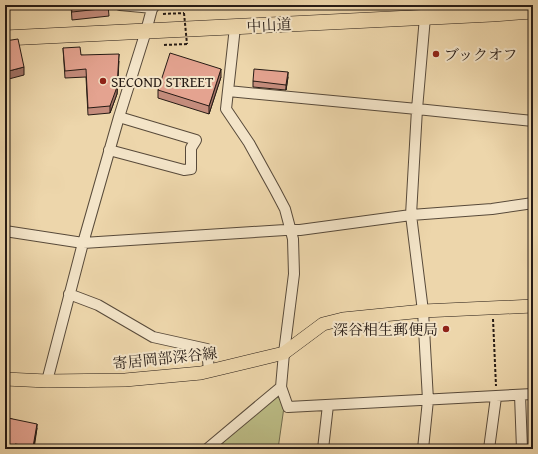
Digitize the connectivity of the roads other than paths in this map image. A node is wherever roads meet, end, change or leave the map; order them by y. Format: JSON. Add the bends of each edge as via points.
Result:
{"nodes":[{"id":1,"x":120,"y":5,"type":"edge"},
{"id":2,"x":153,"y":7,"type":"edge"},
{"id":3,"x":492,"y":9,"type":"edge"},
{"id":4,"x":533,"y":11,"type":"edge"},
{"id":5,"x":425,"y":16,"type":"junction"},
{"id":6,"x":235,"y":27,"type":"junction"},
{"id":7,"x":146,"y":31,"type":"junction"},
{"id":8,"x":5,"y":38,"type":"edge"},
{"id":9,"x":228,"y":91,"type":"junction"},
{"id":10,"x":417,"y":109,"type":"junction"},
{"id":11,"x":119,"y":117,"type":"junction"},
{"id":12,"x":533,"y":121,"type":"edge"},
{"id":13,"x":110,"y":150,"type":"junction"},
{"id":14,"x":533,"y":203,"type":"edge"},
{"id":15,"x":411,"y":215,"type":"junction"},
{"id":16,"x":291,"y":230,"type":"junction"},
{"id":17,"x":5,"y":231,"type":"edge"},
{"id":18,"x":82,"y":242,"type":"junction"},
{"id":19,"x":69,"y":294,"type":"junction"},
{"id":20,"x":533,"y":306,"type":"edge"},
{"id":21,"x":423,"y":311,"type":"junction"},
{"id":22,"x":284,"y":354,"type":"junction"},
{"id":23,"x":210,"y":371,"type":"junction"},
{"id":24,"x":5,"y":379,"type":"edge"},
{"id":25,"x":48,"y":381,"type":"junction"},
{"id":26,"x":281,"y":387,"type":"junction"},
{"id":27,"x":533,"y":394,"type":"edge"},
{"id":28,"x":520,"y":395,"type":"junction"},
{"id":29,"x":496,"y":397,"type":"junction"},
{"id":30,"x":428,"y":400,"type":"junction"},
{"id":31,"x":328,"y":405,"type":"junction"},
{"id":32,"x":207,"y":449,"type":"edge"},
{"id":33,"x":323,"y":449,"type":"edge"},
{"id":34,"x":423,"y":449,"type":"edge"},
{"id":35,"x":489,"y":449,"type":"edge"},
{"id":36,"x":522,"y":449,"type":"edge"}],
"edges":[{"from":1,"to":2,"type":"street"},
{"from":2,"to":7,"type":"street"},
{"from":3,"to":4,"type":"highway","name":"中山道"},
{"from":3,"to":5,"type":"highway","name":"中山道"},
{"from":5,"to":6,"type":"highway","name":"中山道"},
{"from":5,"to":10,"type":"street"},
{"from":6,"to":7,"type":"highway","name":"中山道"},
{"from":6,"to":9,"type":"street"},
{"from":7,"to":8,"type":"highway","name":"中山道"},
{"from":7,"to":11,"type":"street"},
{"from":9,"to":10,"type":"street"},
{"from":9,"to":16,"type":"street","via":[[226,109],[249,143],[275,190],[285,209]]},
{"from":10,"to":12,"type":"street"},
{"from":10,"to":15,"type":"street"},
{"from":11,"to":13,"type":"street"},
{"from":11,"to":13,"type":"street","via":[[196,140],[190,148],[191,169],[184,170]]},
{"from":13,"to":18,"type":"street"},
{"from":14,"to":15,"type":"street"},
{"from":15,"to":16,"type":"street"},
{"from":15,"to":21,"type":"street"},
{"from":16,"to":18,"type":"street"},
{"from":16,"to":22,"type":"street","via":[[294,274]]},
{"from":17,"to":18,"type":"street"},
{"from":18,"to":19,"type":"street"},
{"from":19,"to":23,"type":"street","via":[[98,305],[153,337],[207,348]]},
{"from":19,"to":25,"type":"street"},
{"from":20,"to":21,"type":"main road","name":"寄居岡部深谷線"},
{"from":21,"to":22,"type":"main road","name":"寄居岡部深谷線","via":[[343,319],[323,324]]},
{"from":21,"to":30,"type":"street"},
{"from":22,"to":23,"type":"main road","name":"寄居岡部深谷線"},
{"from":22,"to":26,"type":"street"},
{"from":23,"to":25,"type":"main road","name":"寄居岡部深谷線","via":[[125,380]]},
{"from":24,"to":25,"type":"main road","name":"寄居岡部深谷線"},
{"from":26,"to":31,"type":"street","via":[[288,407]]},
{"from":26,"to":32,"type":"street"},
{"from":27,"to":28,"type":"street"},
{"from":28,"to":29,"type":"street"},
{"from":28,"to":36,"type":"street"},
{"from":29,"to":30,"type":"street"},
{"from":29,"to":35,"type":"street"},
{"from":30,"to":31,"type":"street"},
{"from":30,"to":34,"type":"street"},
{"from":31,"to":33,"type":"street"}]}
